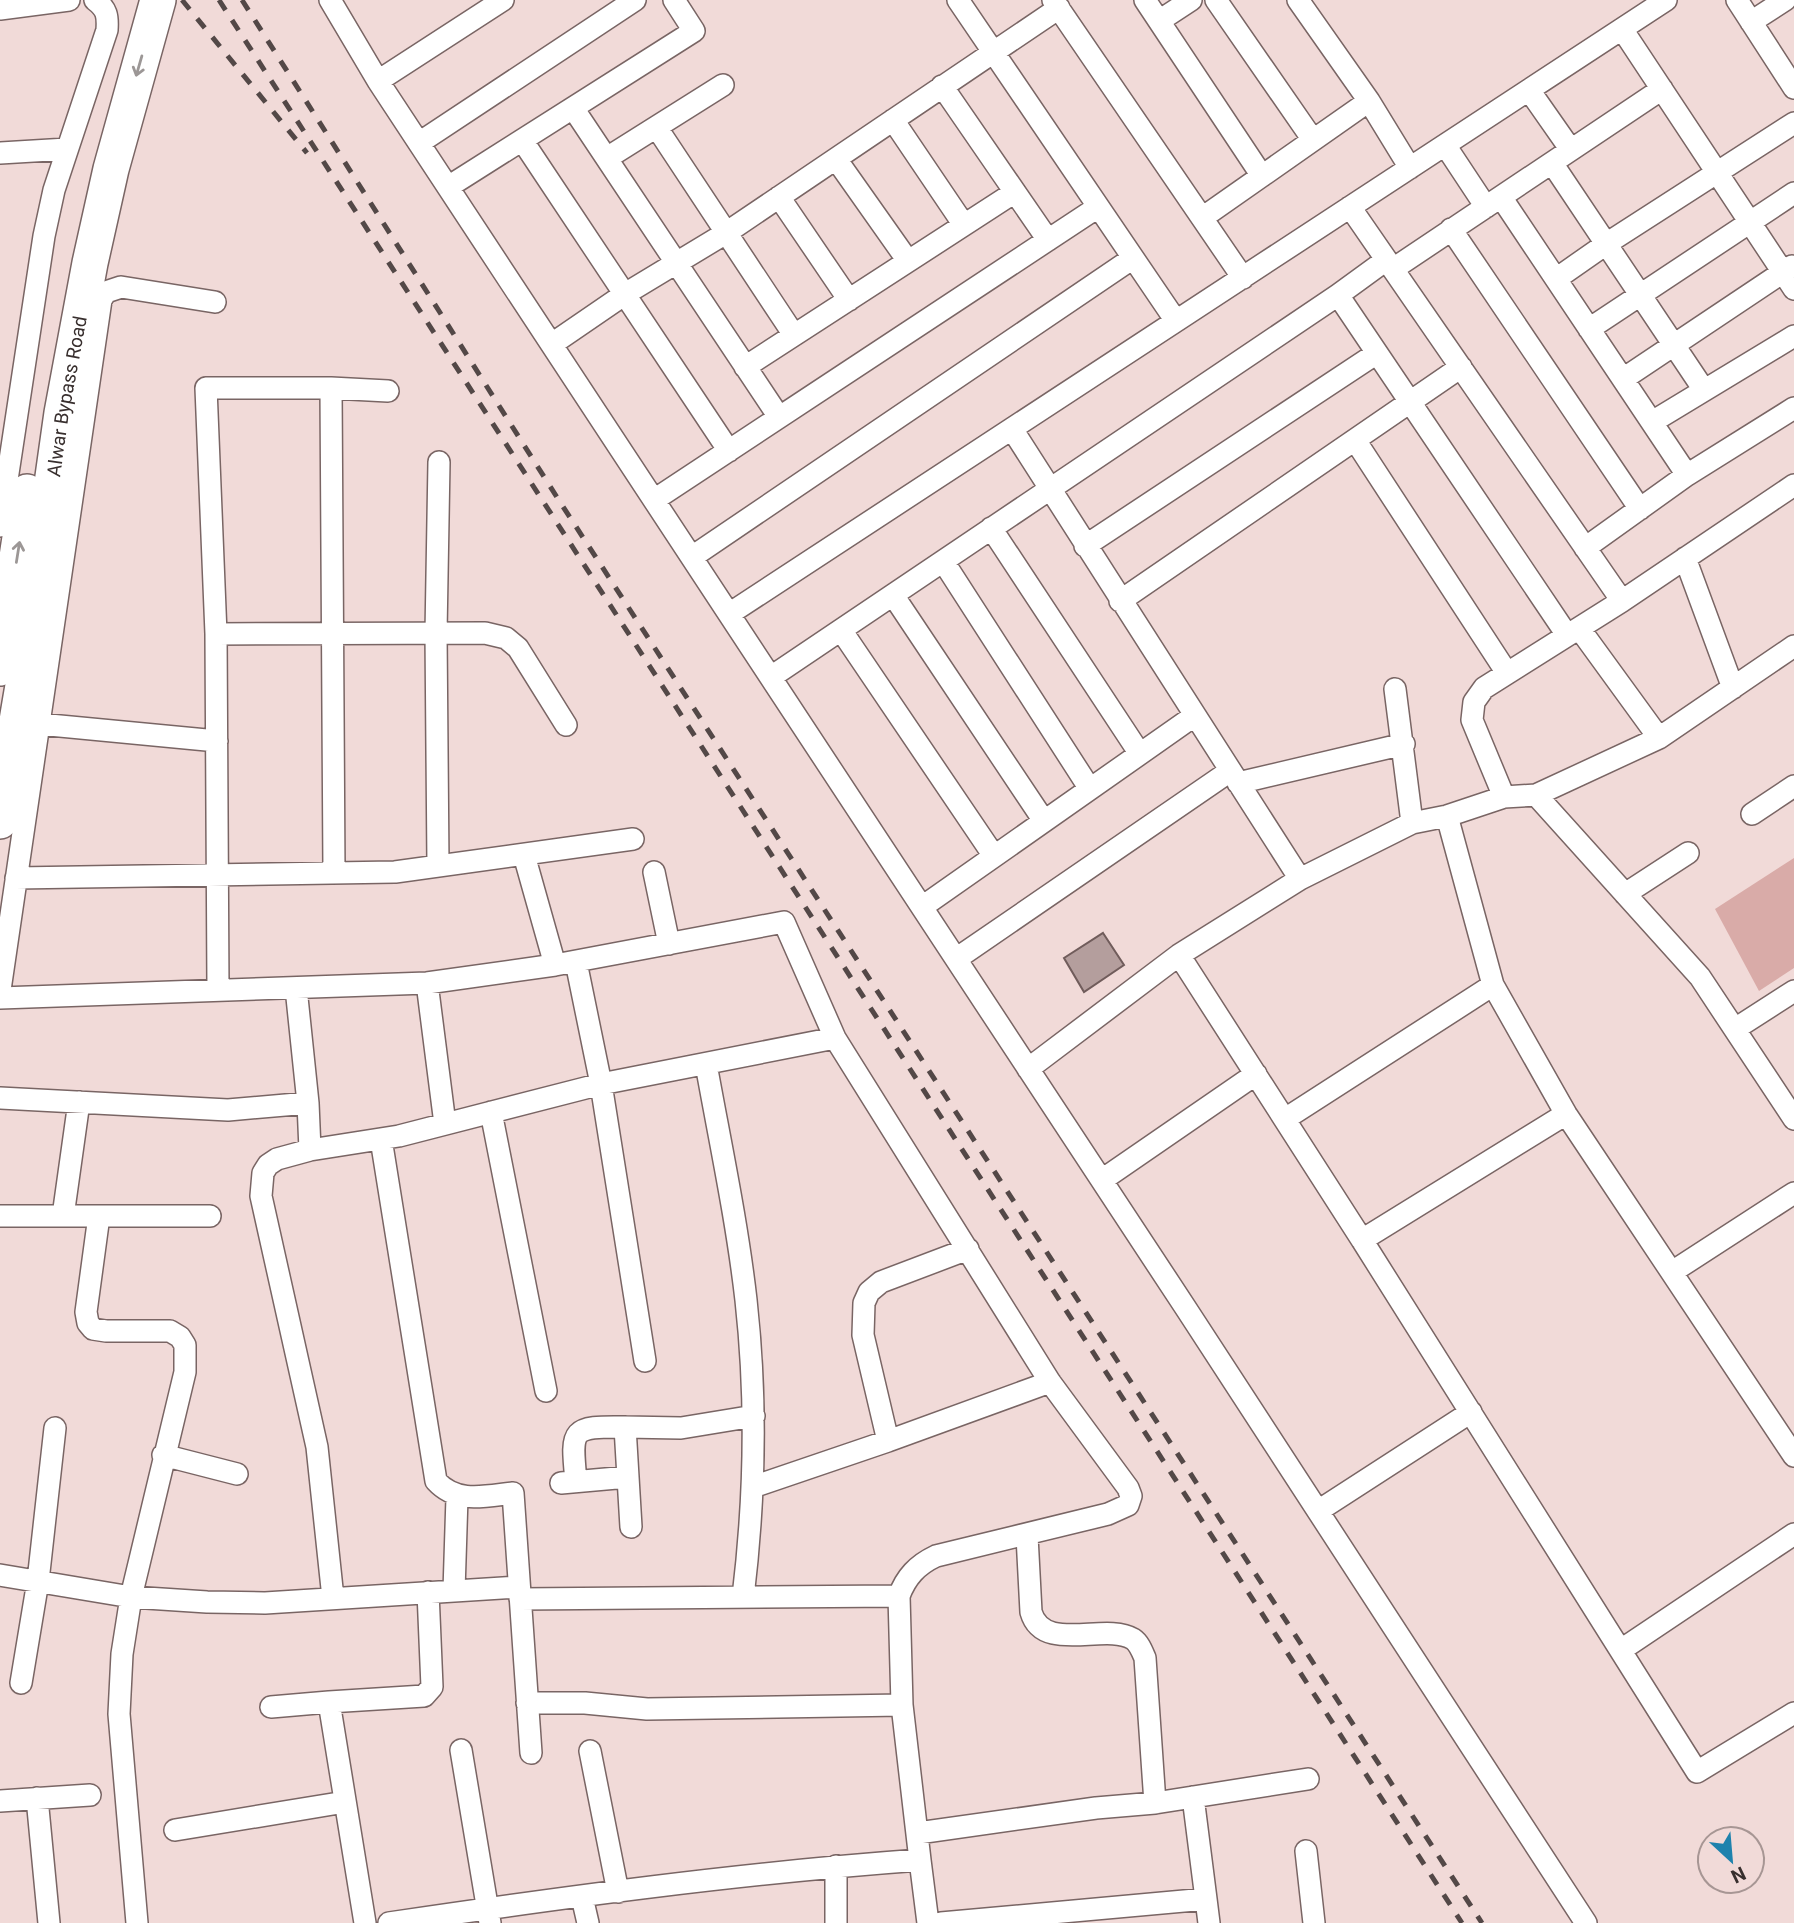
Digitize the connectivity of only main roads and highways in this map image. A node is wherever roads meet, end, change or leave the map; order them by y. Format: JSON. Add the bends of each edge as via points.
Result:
{"nodes":[{"id":1,"x":133,"y":0,"type":"edge"},
{"id":2,"x":158,"y":0,"type":"edge"},
{"id":3,"x":0,"y":668,"type":"edge"},
{"id":4,"x":2,"y":809,"type":"edge"}],
"edges":[{"from":3,"to":1,"type":"main road","one_way":true,"via":[[31,463],[80,206]]},
{"from":2,"to":4,"type":"main road","name":"Alwar Bypass Road","one_way":true,"via":[[90,262],[62,413]]}]}
